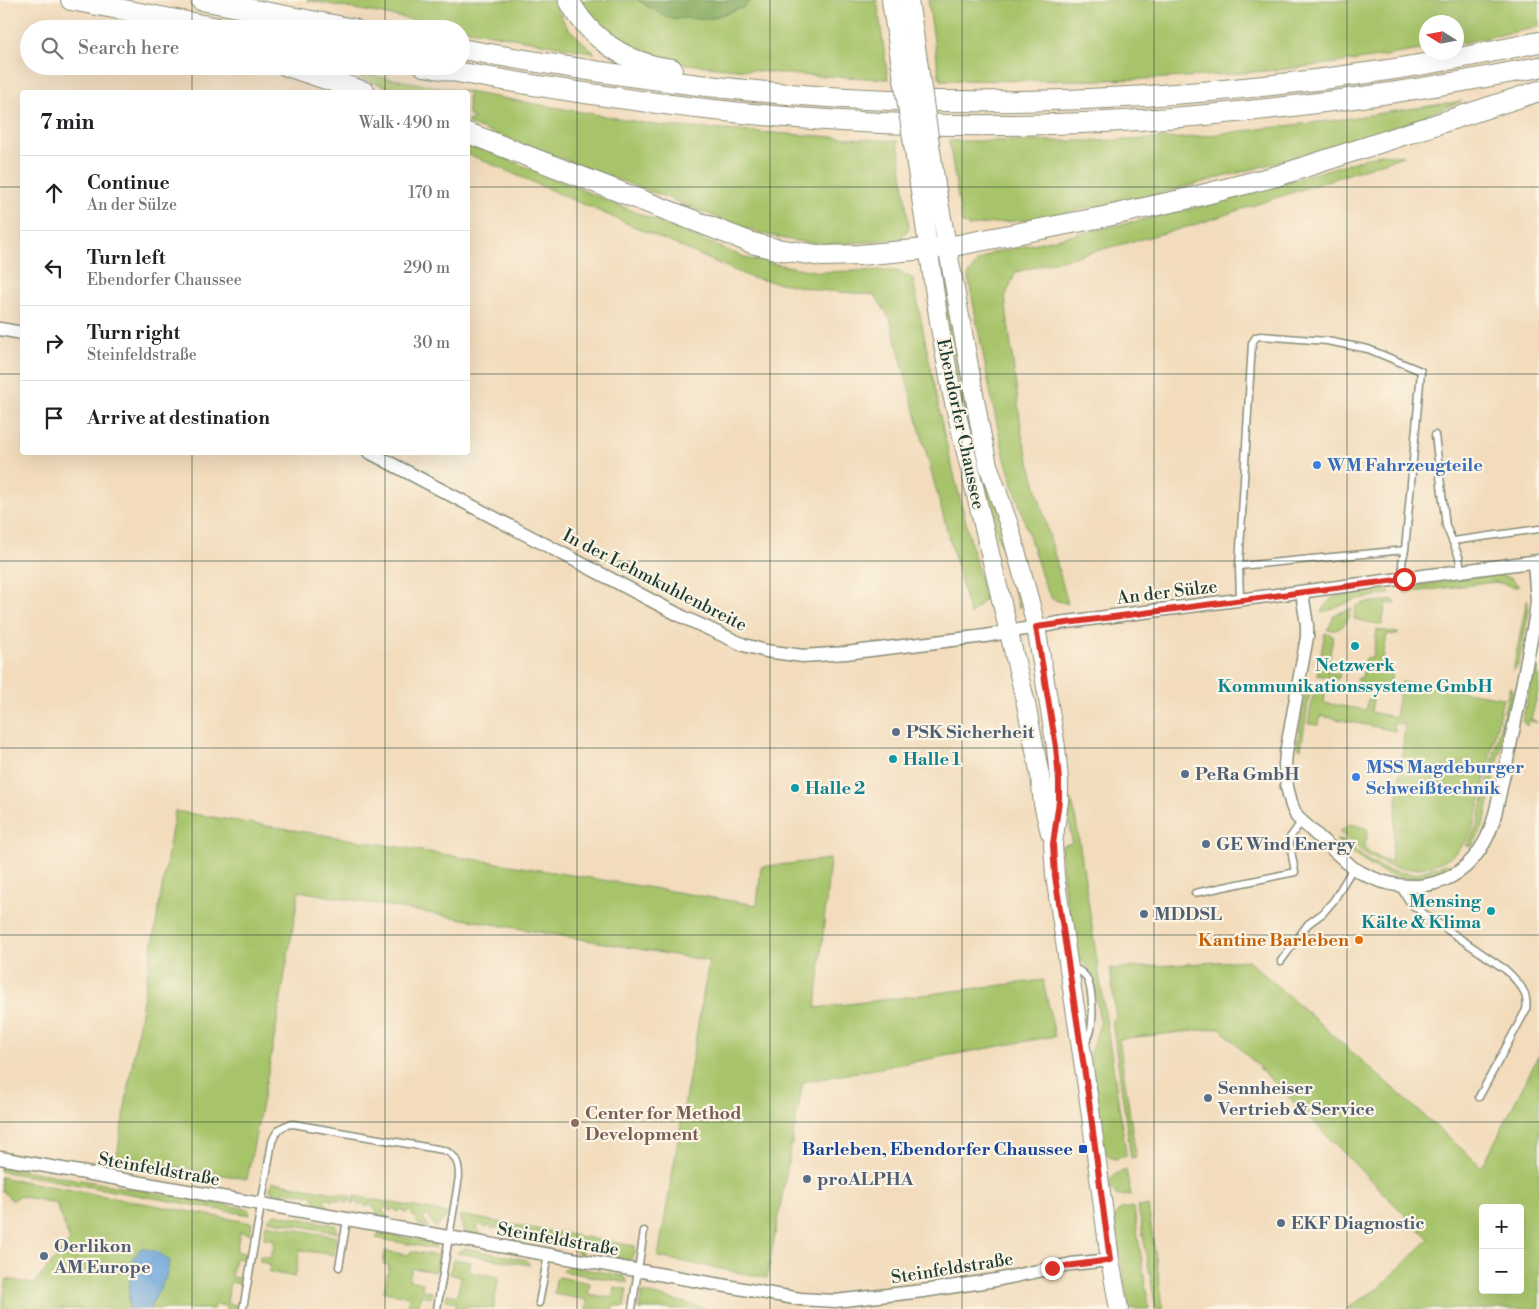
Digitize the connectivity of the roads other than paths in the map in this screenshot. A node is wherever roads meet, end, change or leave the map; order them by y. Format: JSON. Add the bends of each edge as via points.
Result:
{"nodes":[{"id":1,"x":70,"y":0,"type":"edge"},
{"id":2,"x":201,"y":0,"type":"edge"},
{"id":3,"x":569,"y":0,"type":"edge"},
{"id":4,"x":891,"y":0,"type":"edge"},
{"id":5,"x":909,"y":0,"type":"edge"},
{"id":6,"x":104,"y":6,"type":"junction"},
{"id":7,"x":144,"y":20,"type":"edge"},
{"id":8,"x":177,"y":20,"type":"edge"},
{"id":9,"x":307,"y":20,"type":"edge"},
{"id":10,"x":1539,"y":42,"type":"edge"},
{"id":11,"x":470,"y":51,"type":"edge"},
{"id":12,"x":1539,"y":67,"type":"edge"},
{"id":13,"x":470,"y":74,"type":"edge"},
{"id":14,"x":314,"y":75,"type":"edge"},
{"id":15,"x":360,"y":90,"type":"edge"},
{"id":16,"x":757,"y":91,"type":"junction"},
{"id":17,"x":1539,"y":91,"type":"edge"},
{"id":18,"x":470,"y":133,"type":"edge"},
{"id":19,"x":927,"y":185,"type":"junction"},
{"id":20,"x":948,"y":247,"type":"junction"},
{"id":21,"x":929,"y":250,"type":"junction"},
{"id":22,"x":0,"y":329,"type":"edge"},
{"id":23,"x":20,"y":333,"type":"edge"},
{"id":24,"x":1435,"y":435,"type":"dead end"},
{"id":25,"x":374,"y":455,"type":"edge"},
{"id":26,"x":1539,"y":529,"type":"edge"},
{"id":27,"x":1452,"y":541,"type":"junction"},
{"id":28,"x":1404,"y":550,"type":"junction"},
{"id":29,"x":1536,"y":562,"type":"edge"},
{"id":30,"x":1239,"y":566,"type":"junction"},
{"id":31,"x":1461,"y":571,"type":"junction"},
{"id":32,"x":1404,"y":579,"type":"junction"},
{"id":33,"x":1302,"y":593,"type":"junction"},
{"id":34,"x":1240,"y":601,"type":"junction"},
{"id":35,"x":1036,"y":627,"type":"junction"},
{"id":36,"x":1009,"y":632,"type":"junction"},
{"id":37,"x":1301,"y":822,"type":"junction"},
{"id":38,"x":1053,"y":844,"type":"junction"},
{"id":39,"x":1353,"y":868,"type":"junction"},
{"id":40,"x":1398,"y":886,"type":"junction"},
{"id":41,"x":1195,"y":893,"type":"dead end"},
{"id":42,"x":1281,"y":961,"type":"dead end"},
{"id":43,"x":1479,"y":1097,"type":"dead end"},
{"id":44,"x":0,"y":1158,"type":"edge"},
{"id":45,"x":261,"y":1205,"type":"junction"},
{"id":46,"x":348,"y":1220,"type":"junction"},
{"id":47,"x":644,"y":1231,"type":"dead end"},
{"id":48,"x":450,"y":1238,"type":"junction"},
{"id":49,"x":548,"y":1255,"type":"junction"},
{"id":50,"x":1110,"y":1260,"type":"junction"},
{"id":51,"x":339,"y":1267,"type":"dead end"},
{"id":52,"x":638,"y":1271,"type":"junction"},
{"id":53,"x":539,"y":1303,"type":"dead end"},
{"id":54,"x":243,"y":1309,"type":"edge"},
{"id":55,"x":437,"y":1309,"type":"edge"},
{"id":56,"x":632,"y":1309,"type":"edge"},
{"id":57,"x":1119,"y":1309,"type":"edge"}],
"edges":[{"from":1,"to":6,"type":"highway"},
{"from":2,"to":9,"type":"highway"},
{"from":3,"to":16,"type":"highway","via":[[591,32],[625,55],[661,68],[727,76]]},
{"from":4,"to":19,"type":"main road","name":"Ebendorfer Chaussee","bridge":true},
{"from":5,"to":19,"type":"main road","name":"Ebendorfer Chaussee","bridge":true},
{"from":6,"to":7,"type":"highway"},
{"from":6,"to":8,"type":"highway"},
{"from":10,"to":16,"type":"highway","via":[[1368,73],[1251,88],[1171,94],[1020,101],[888,100]]},
{"from":11,"to":16,"type":"highway","via":[[560,66]]},
{"from":12,"to":13,"type":"highway","via":[[1438,87],[1251,112],[1096,123],[949,125],[799,118],[665,105]]},
{"from":14,"to":15,"type":"highway"},
{"from":17,"to":20,"type":"highway","via":[[1277,176],[1103,217]]},
{"from":18,"to":21,"type":"highway","via":[[752,243],[823,256]]},
{"from":19,"to":20,"type":"main road","name":"Ebendorfer Chaussee"},
{"from":19,"to":21,"type":"main road","name":"Ebendorfer Chaussee"},
{"from":20,"to":21,"type":"highway"},
{"from":20,"to":35,"type":"main road","name":"Ebendorfer Chaussee","via":[[988,465],[1018,556]]},
{"from":21,"to":36,"type":"main road","name":"Ebendorfer Chaussee","via":[[952,394]]},
{"from":22,"to":23,"type":"street"},
{"from":24,"to":27,"type":"lane","via":[[1446,526]]},
{"from":25,"to":36,"type":"street","name":"In der Lehmkuhlenbreite","via":[[683,617],[744,645],[785,654],[823,655]]},
{"from":26,"to":27,"type":"lane"},
{"from":27,"to":31,"type":"lane"},
{"from":28,"to":30,"type":"lane"},
{"from":28,"to":30,"type":"lane","via":[[1421,371],[1368,349],[1327,341],[1261,336],[1252,343]]},
{"from":28,"to":32,"type":"lane"},
{"from":29,"to":31,"type":"street","name":"An der Sülze"},
{"from":29,"to":40,"type":"street","name":"An der Sülze","via":[[1535,618],[1490,832],[1467,866],[1454,875],[1424,886]]},
{"from":30,"to":34,"type":"lane"},
{"from":31,"to":32,"type":"street","name":"An der Sülze"},
{"from":32,"to":33,"type":"street","name":"An der Sülze"},
{"from":33,"to":34,"type":"street","name":"An der Sülze"},
{"from":33,"to":37,"type":"street","name":"An der Sülze","via":[[1307,637],[1285,765],[1292,806]]},
{"from":34,"to":35,"type":"street","name":"An der Sülze"},
{"from":35,"to":36,"type":"street","name":"In der Lehmkuhlenbreite"},
{"from":35,"to":38,"type":"main road","name":"Ebendorfer Chaussee","via":[[1059,780]]},
{"from":36,"to":38,"type":"main road","name":"Ebendorfer Chaussee"},
{"from":37,"to":39,"type":"street","name":"An der Sülze"},
{"from":37,"to":41,"type":"lane","via":[[1289,839],[1295,872]]},
{"from":38,"to":50,"type":"main road","name":"Ebendorfer Chaussee"},
{"from":39,"to":40,"type":"street","name":"An der Sülze"},
{"from":39,"to":42,"type":"lane","via":[[1334,900],[1308,924]]},
{"from":40,"to":43,"type":"lane","via":[[1411,904],[1506,970],[1526,993],[1526,1010]]},
{"from":44,"to":45,"type":"street","name":"Steinfeldstraße"},
{"from":45,"to":46,"type":"street","name":"Steinfeldstraße"},
{"from":45,"to":48,"type":"lane","via":[[272,1142],[275,1134],[286,1125],[443,1150],[455,1156],[459,1170]]},
{"from":45,"to":54,"type":"lane"},
{"from":46,"to":48,"type":"street","name":"Steinfeldstraße"},
{"from":46,"to":51,"type":"lane"},
{"from":47,"to":52,"type":"lane"},
{"from":48,"to":49,"type":"street","name":"Steinfeldstraße"},
{"from":48,"to":55,"type":"lane"},
{"from":49,"to":52,"type":"street","name":"Steinfeldstraße"},
{"from":49,"to":53,"type":"lane"},
{"from":50,"to":52,"type":"street","name":"Steinfeldstraße","via":[[1072,1264],[963,1286],[834,1301],[778,1297]]},
{"from":50,"to":57,"type":"main road","name":"Ebendorfer Chaussee"},
{"from":52,"to":56,"type":"lane"}]}
